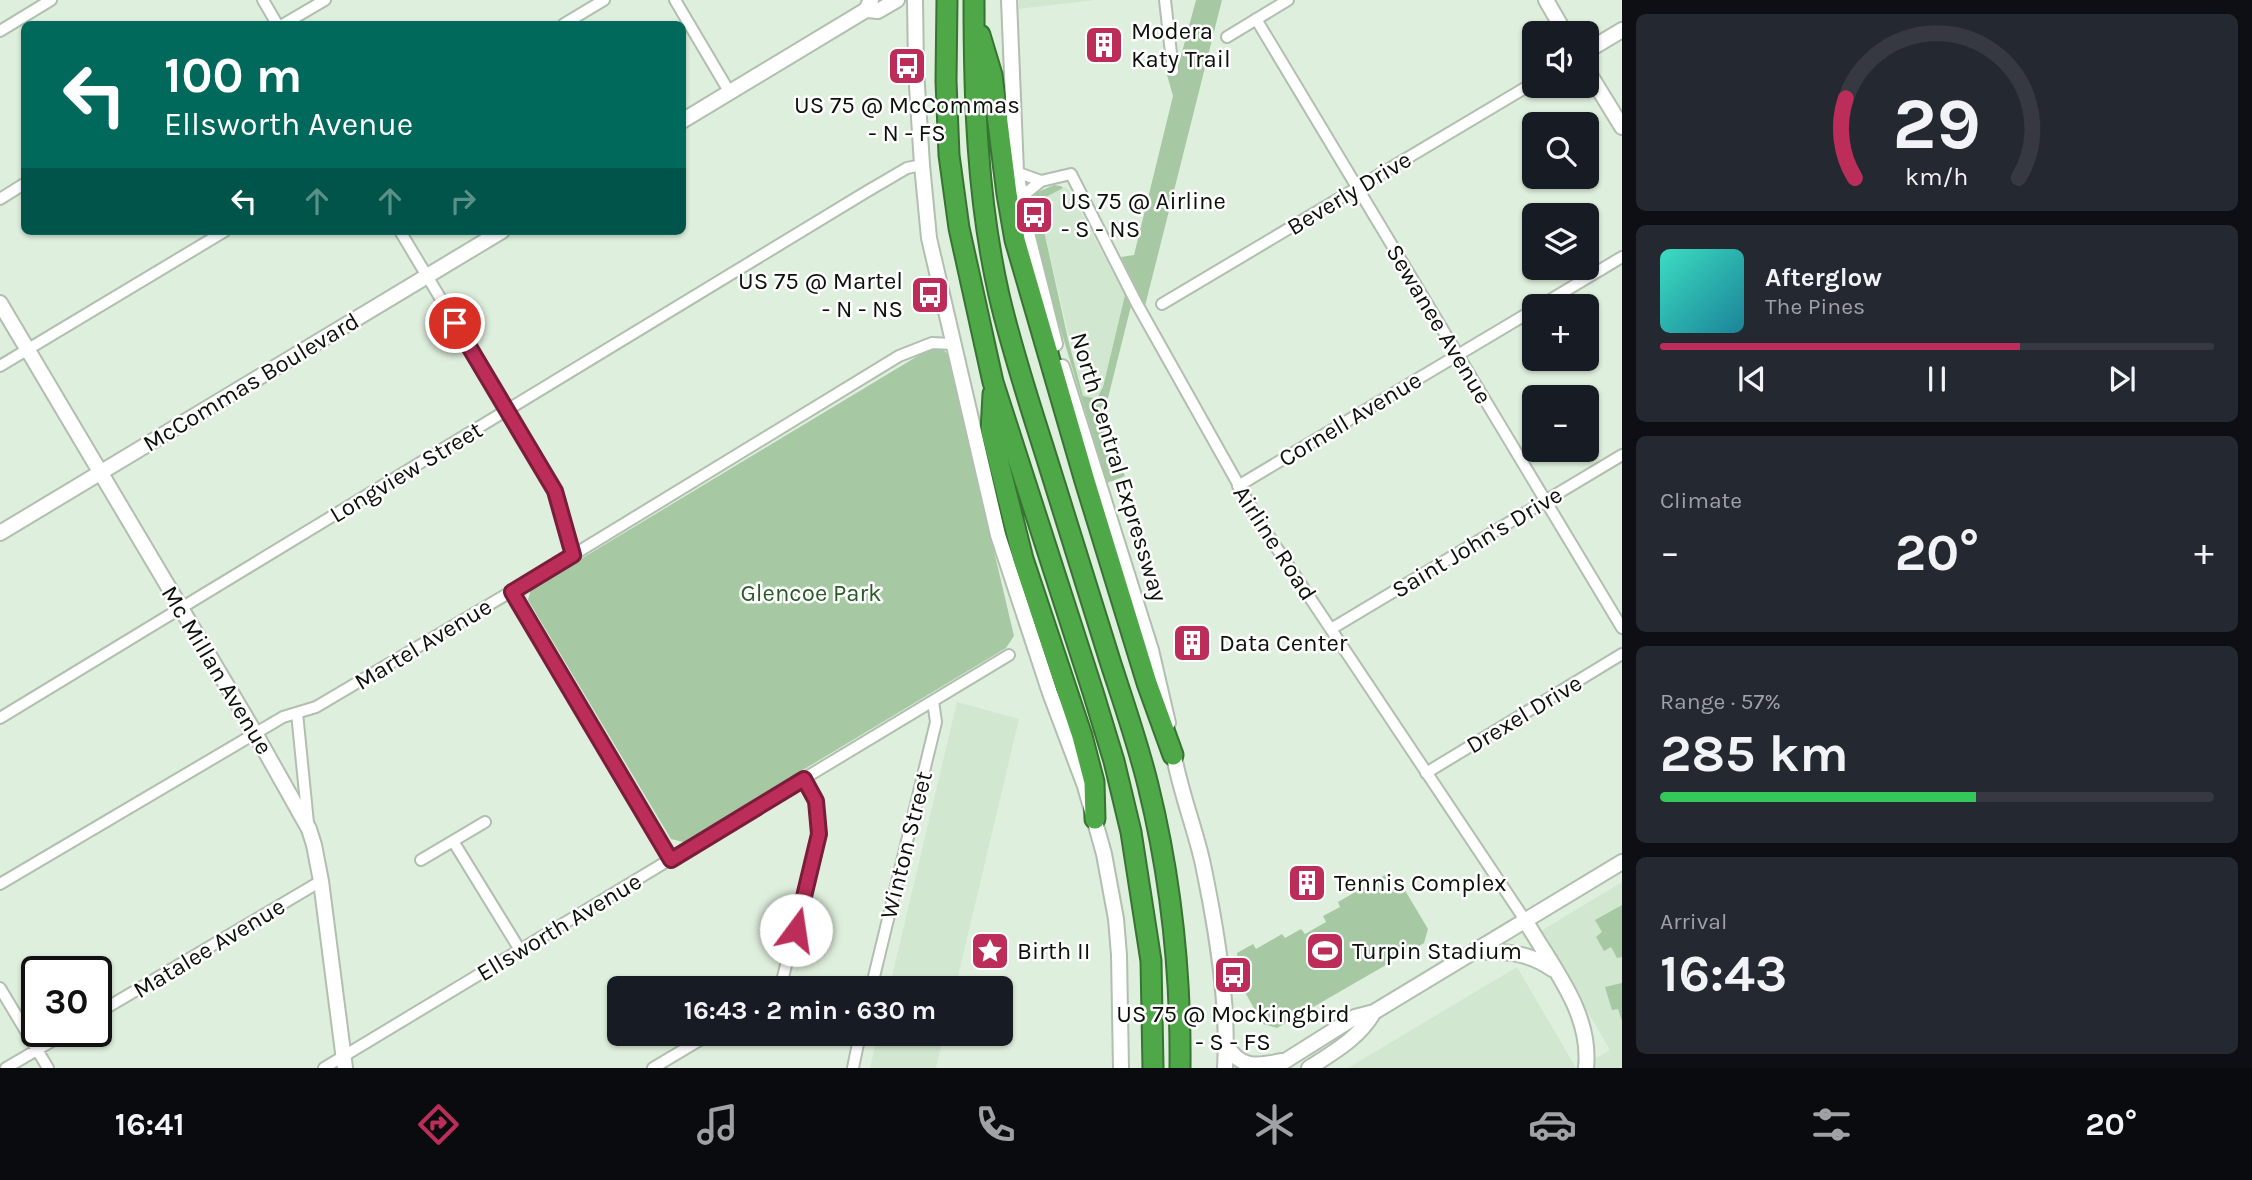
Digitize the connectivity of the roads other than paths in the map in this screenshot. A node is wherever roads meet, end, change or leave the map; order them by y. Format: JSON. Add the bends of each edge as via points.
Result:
{"nodes":[{"id":1,"x":51,"y":0,"type":"edge"},
{"id":2,"x":263,"y":0,"type":"edge"},
{"id":3,"x":325,"y":0,"type":"edge"},
{"id":4,"x":604,"y":0,"type":"edge"},
{"id":5,"x":675,"y":0,"type":"edge"},
{"id":6,"x":897,"y":0,"type":"edge"},
{"id":7,"x":915,"y":0,"type":"edge"},
{"id":8,"x":947,"y":0,"type":"edge"},
{"id":9,"x":1009,"y":0,"type":"edge"},
{"id":10,"x":1165,"y":0,"type":"edge"},
{"id":11,"x":1288,"y":0,"type":"edge"},
{"id":12,"x":1546,"y":0,"type":"edge"},
{"id":13,"x":867,"y":3,"type":"edge"},
{"id":14,"x":974,"y":7,"type":"edge"},
{"id":15,"x":1256,"y":19,"type":"junction"},
{"id":16,"x":275,"y":21,"type":"edge"},
{"id":17,"x":289,"y":21,"type":"edge"},
{"id":18,"x":569,"y":21,"type":"edge"},
{"id":19,"x":1558,"y":21,"type":"edge"},
{"id":20,"x":1622,"y":30,"type":"edge"},
{"id":21,"x":0,"y":31,"type":"edge"},
{"id":22,"x":1227,"y":37,"type":"dead end"},
{"id":23,"x":1599,"y":44,"type":"edge"},
{"id":24,"x":1173,"y":71,"type":"dead end"},
{"id":25,"x":1522,"y":90,"type":"edge"},
{"id":26,"x":1599,"y":90,"type":"edge"},
{"id":27,"x":730,"y":93,"type":"junction"},
{"id":28,"x":686,"y":119,"type":"edge"},
{"id":29,"x":1622,"y":127,"type":"edge"},
{"id":30,"x":922,"y":164,"type":"junction"},
{"id":31,"x":1016,"y":172,"type":"junction"},
{"id":32,"x":1041,"y":181,"type":"junction"},
{"id":33,"x":21,"y":186,"type":"edge"},
{"id":34,"x":1358,"y":188,"type":"junction"},
{"id":35,"x":0,"y":198,"type":"edge"},
{"id":36,"x":1020,"y":198,"type":"junction"},
{"id":37,"x":218,"y":235,"type":"edge"},
{"id":38,"x":402,"y":235,"type":"edge"},
{"id":39,"x":495,"y":235,"type":"edge"},
{"id":40,"x":1622,"y":257,"type":"edge"},
{"id":41,"x":427,"y":276,"type":"junction"},
{"id":42,"x":1560,"y":294,"type":"edge"},
{"id":43,"x":0,"y":303,"type":"edge"},
{"id":44,"x":1163,"y":304,"type":"dead end"},
{"id":45,"x":1522,"y":317,"type":"edge"},
{"id":46,"x":952,"y":344,"type":"junction"},
{"id":47,"x":26,"y":351,"type":"junction"},
{"id":48,"x":1458,"y":355,"type":"junction"},
{"id":49,"x":0,"y":366,"type":"edge"},
{"id":50,"x":993,"y":382,"type":"junction"},
{"id":51,"x":507,"y":410,"type":"junction"},
{"id":52,"x":1622,"y":455,"type":"edge"},
{"id":53,"x":100,"y":472,"type":"junction"},
{"id":54,"x":1238,"y":486,"type":"junction"},
{"id":55,"x":1545,"y":500,"type":"junction"},
{"id":56,"x":0,"y":533,"type":"edge"},
{"id":57,"x":573,"y":555,"type":"junction"},
{"id":58,"x":512,"y":592,"type":"junction"},
{"id":59,"x":181,"y":609,"type":"junction"},
{"id":60,"x":1622,"y":628,"type":"edge"},
{"id":61,"x":1331,"y":629,"type":"junction"},
{"id":62,"x":1622,"y":654,"type":"edge"},
{"id":63,"x":1009,"y":655,"type":"dead end"},
{"id":64,"x":933,"y":701,"type":"junction"},
{"id":65,"x":297,"y":713,"type":"junction"},
{"id":66,"x":0,"y":718,"type":"edge"},
{"id":67,"x":254,"y":733,"type":"junction"},
{"id":68,"x":1174,"y":755,"type":"junction"},
{"id":69,"x":1426,"y":773,"type":"junction"},
{"id":70,"x":804,"y":779,"type":"junction"},
{"id":71,"x":1095,"y":819,"type":"junction"},
{"id":72,"x":485,"y":822,"type":"dead end"},
{"id":73,"x":309,"y":829,"type":"junction"},
{"id":74,"x":453,"y":841,"type":"junction"},
{"id":75,"x":421,"y":860,"type":"dead end"},
{"id":76,"x":671,"y":860,"type":"junction"},
{"id":77,"x":1622,"y":862,"type":"edge"},
{"id":78,"x":321,"y":881,"type":"junction"},
{"id":79,"x":0,"y":884,"type":"edge"},
{"id":80,"x":1525,"y":920,"type":"junction"},
{"id":81,"x":520,"y":950,"type":"junction"},
{"id":82,"x":1474,"y":952,"type":"junction"},
{"id":83,"x":1555,"y":971,"type":"junction"},
{"id":84,"x":783,"y":976,"type":"edge"},
{"id":85,"x":874,"y":976,"type":"edge"},
{"id":86,"x":0,"y":988,"type":"edge"},
{"id":87,"x":112,"y":1005,"type":"edge"},
{"id":88,"x":1374,"y":1012,"type":"junction"},
{"id":89,"x":1227,"y":1044,"type":"junction"},
{"id":90,"x":690,"y":1046,"type":"edge"},
{"id":91,"x":858,"y":1046,"type":"edge"},
{"id":92,"x":42,"y":1047,"type":"edge"},
{"id":93,"x":37,"y":1050,"type":"junction"},
{"id":94,"x":1289,"y":1059,"type":"junction"},
{"id":95,"x":345,"y":1062,"type":"edge"},
{"id":96,"x":1122,"y":1067,"type":"edge"},
{"id":97,"x":6,"y":1068,"type":"edge"},
{"id":98,"x":48,"y":1068,"type":"edge"},
{"id":99,"x":324,"y":1068,"type":"edge"},
{"id":100,"x":653,"y":1068,"type":"edge"},
{"id":101,"x":853,"y":1068,"type":"edge"},
{"id":102,"x":1153,"y":1068,"type":"edge"},
{"id":103,"x":1180,"y":1068,"type":"edge"},
{"id":104,"x":1213,"y":1068,"type":"edge"},
{"id":105,"x":1225,"y":1068,"type":"edge"},
{"id":106,"x":1274,"y":1068,"type":"edge"},
{"id":107,"x":1309,"y":1068,"type":"edge"},
{"id":108,"x":1586,"y":1068,"type":"edge"}],
"edges":[{"from":1,"to":21,"type":"street"},
{"from":2,"to":16,"type":"street"},
{"from":3,"to":17,"type":"street"},
{"from":4,"to":18,"type":"street"},
{"from":5,"to":27,"type":"street"},
{"from":6,"to":13,"type":"main road","via":[[878,11]]},
{"from":7,"to":30,"type":"main road"},
{"from":8,"to":50,"type":"highway","via":[[949,155],[959,228]]},
{"from":9,"to":31,"type":"main road","name":"North Central Expressway"},
{"from":10,"to":24,"type":"street"},
{"from":11,"to":15,"type":"street"},
{"from":12,"to":19,"type":"main road"},
{"from":13,"to":27,"type":"main road"},
{"from":14,"to":68,"type":"highway","via":[[992,75],[1015,240],[1147,684]]},
{"from":14,"to":103,"type":"highway","via":[[977,146],[995,274],[1020,373],[1154,810],[1176,945]]},
{"from":15,"to":22,"type":"street"},
{"from":15,"to":34,"type":"street","name":"Sewanee Avenue"},
{"from":20,"to":23,"type":"main road"},
{"from":25,"to":34,"type":"street","name":"Beverly Drive"},
{"from":26,"to":29,"type":"main road"},
{"from":27,"to":28,"type":"main road"},
{"from":30,"to":46,"type":"main road","via":[[929,238]]},
{"from":30,"to":51,"type":"street","name":"Longview Street","via":[[907,168]]},
{"from":31,"to":32,"type":"street","name":"Airline Road"},
{"from":31,"to":36,"type":"main road","name":"North Central Expressway"},
{"from":32,"to":36,"type":"street"},
{"from":32,"to":54,"type":"street","name":"Airline Road","via":[[1071,174]]},
{"from":33,"to":35,"type":"street"},
{"from":34,"to":44,"type":"street","name":"Beverly Drive"},
{"from":34,"to":48,"type":"street","name":"Sewanee Avenue"},
{"from":36,"to":68,"type":"main road","name":"North Central Expressway","via":[[1059,359],[1151,650]]},
{"from":37,"to":47,"type":"street"},
{"from":38,"to":41,"type":"street"},
{"from":39,"to":41,"type":"main road","name":"McCommas Boulevard"},
{"from":40,"to":42,"type":"street"},
{"from":41,"to":51,"type":"street"},
{"from":41,"to":53,"type":"main road","name":"McCommas Boulevard"},
{"from":43,"to":47,"type":"main road","name":"Mc Millan Avenue"},
{"from":45,"to":48,"type":"street","name":"Cornell Avenue"},
{"from":46,"to":57,"type":"street","name":"Martel Avenue","via":[[932,342],[899,356]]},
{"from":46,"to":71,"type":"main road","via":[[998,534]]},
{"from":47,"to":49,"type":"street"},
{"from":47,"to":53,"type":"main road","name":"Mc Millan Avenue"},
{"from":48,"to":54,"type":"street","name":"Cornell Avenue"},
{"from":48,"to":55,"type":"street","name":"Sewanee Avenue"},
{"from":50,"to":71,"type":"highway","via":[[991,431],[1023,559],[1085,747],[1094,782]]},
{"from":50,"to":102,"type":"highway","via":[[1111,750],[1131,832],[1151,961]]},
{"from":51,"to":57,"type":"street","via":[[555,491]]},
{"from":51,"to":59,"type":"street","name":"Longview Street"},
{"from":52,"to":55,"type":"street","name":"Saint John's Drive"},
{"from":53,"to":56,"type":"main road","name":"McCommas Boulevard"},
{"from":53,"to":59,"type":"main road","name":"Mc Millan Avenue"},
{"from":54,"to":61,"type":"street","name":"Airline Road"},
{"from":55,"to":60,"type":"street","name":"Sewanee Avenue"},
{"from":55,"to":61,"type":"street","name":"Saint John's Drive"},
{"from":57,"to":58,"type":"street","name":"Martel Avenue"},
{"from":58,"to":65,"type":"street","name":"Martel Avenue","via":[[316,707]]},
{"from":58,"to":76,"type":"street"},
{"from":59,"to":66,"type":"street","name":"Longview Street"},
{"from":59,"to":67,"type":"main road","name":"Mc Millan Avenue"},
{"from":61,"to":69,"type":"street","name":"Airline Road"},
{"from":62,"to":69,"type":"street","name":"Drexel Drive"},
{"from":63,"to":64,"type":"street","name":"Ellsworth Avenue"},
{"from":64,"to":70,"type":"street","name":"Ellsworth Avenue"},
{"from":64,"to":85,"type":"street","name":"Winton Street","via":[[936,722]]},
{"from":65,"to":67,"type":"street","name":"Martel Avenue"},
{"from":65,"to":73,"type":"street"},
{"from":67,"to":73,"type":"main road","name":"Mc Millan Avenue"},
{"from":67,"to":79,"type":"street","name":"Martel Avenue"},
{"from":68,"to":89,"type":"main road","name":"North Central Expressway","via":[[1204,873]]},
{"from":69,"to":80,"type":"street","name":"Airline Road"},
{"from":70,"to":76,"type":"street","name":"Ellsworth Avenue"},
{"from":70,"to":84,"type":"street","via":[[816,801],[819,834]]},
{"from":71,"to":96,"type":"main road","via":[[1116,919]]},
{"from":72,"to":74,"type":"street"},
{"from":73,"to":78,"type":"main road","name":"Mc Millan Avenue"},
{"from":74,"to":75,"type":"street"},
{"from":74,"to":81,"type":"street"},
{"from":76,"to":81,"type":"street","name":"Ellsworth Avenue"},
{"from":77,"to":80,"type":"main road"},
{"from":78,"to":87,"type":"street","name":"Matalee Avenue"},
{"from":78,"to":95,"type":"main road","name":"Mc Millan Avenue"},
{"from":80,"to":82,"type":"main road"},
{"from":80,"to":83,"type":"main road"},
{"from":81,"to":95,"type":"street","name":"Ellsworth Avenue"},
{"from":82,"to":83,"type":"main road","via":[[1526,954]]},
{"from":82,"to":88,"type":"main road"},
{"from":83,"to":108,"type":"main road","via":[[1582,1023]]},
{"from":86,"to":93,"type":"street"},
{"from":88,"to":94,"type":"main road","via":[[1355,1017]]},
{"from":88,"to":107,"type":"main road","via":[[1366,1027]]},
{"from":89,"to":94,"type":"main road","via":[[1232,1056],[1248,1066]]},
{"from":89,"to":104,"type":"main road"},
{"from":89,"to":105,"type":"main road","name":"North Central Expressway"},
{"from":90,"to":100,"type":"street"},
{"from":91,"to":101,"type":"street"},
{"from":92,"to":93,"type":"street"},
{"from":93,"to":97,"type":"street"},
{"from":93,"to":98,"type":"street"},
{"from":94,"to":106,"type":"main road"},
{"from":95,"to":99,"type":"street","name":"Ellsworth Avenue"}]}
